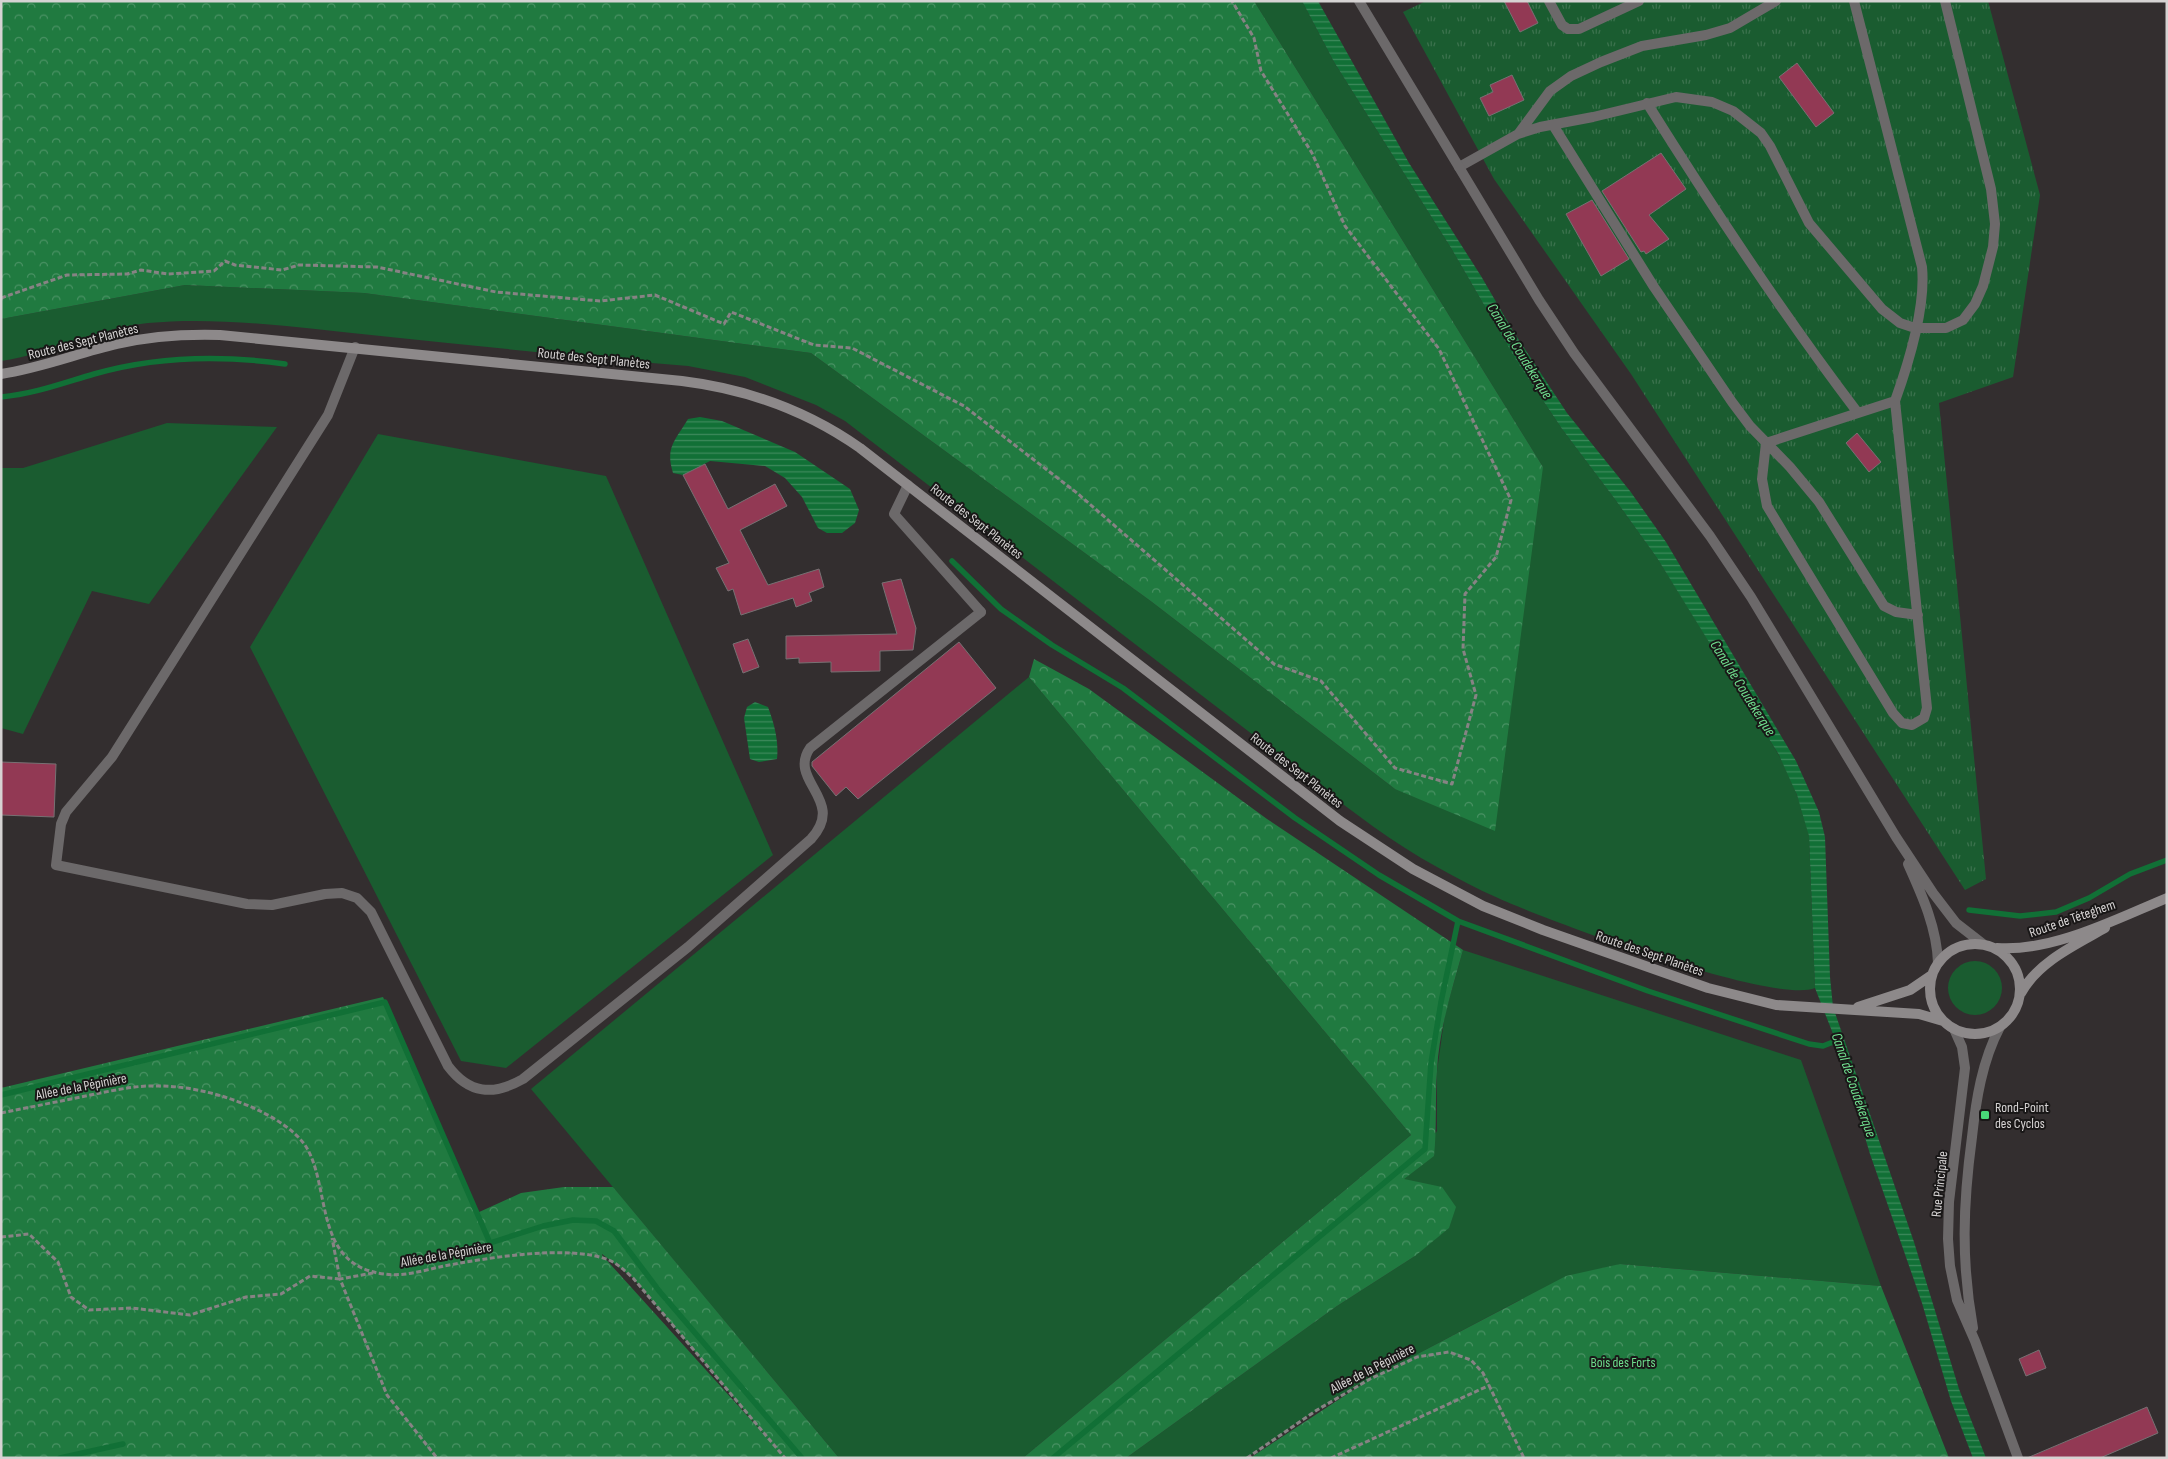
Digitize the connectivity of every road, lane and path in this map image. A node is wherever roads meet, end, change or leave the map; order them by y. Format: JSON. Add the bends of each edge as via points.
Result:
{"nodes":[{"id":1,"x":1232,"y":1,"type":"edge"},
{"id":2,"x":1360,"y":1,"type":"edge"},
{"id":3,"x":1549,"y":1,"type":"edge"},
{"id":4,"x":1639,"y":1,"type":"edge"},
{"id":5,"x":1776,"y":1,"type":"edge"},
{"id":6,"x":1854,"y":1,"type":"edge"},
{"id":7,"x":1946,"y":1,"type":"edge"},
{"id":8,"x":1647,"y":103,"type":"junction"},
{"id":9,"x":1554,"y":125,"type":"junction"},
{"id":10,"x":1518,"y":134,"type":"junction"},
{"id":11,"x":1459,"y":167,"type":"junction"},
{"id":12,"x":1,"y":298,"type":"edge"},
{"id":13,"x":1915,"y":328,"type":"junction"},
{"id":14,"x":355,"y":347,"type":"junction"},
{"id":15,"x":1,"y":374,"type":"edge"},
{"id":16,"x":1895,"y":401,"type":"junction"},
{"id":17,"x":1858,"y":413,"type":"junction"},
{"id":18,"x":1766,"y":443,"type":"junction"},
{"id":19,"x":908,"y":485,"type":"junction"},
{"id":20,"x":1918,"y":615,"type":"junction"},
{"id":21,"x":1896,"y":838,"type":"junction"},
{"id":22,"x":2167,"y":898,"type":"edge"},
{"id":23,"x":2128,"y":914,"type":"junction"},
{"id":24,"x":1983,"y":944,"type":"junction"},
{"id":25,"x":1996,"y":948,"type":"junction"},
{"id":26,"x":1938,"y":963,"type":"junction"},
{"id":27,"x":1932,"y":975,"type":"junction"},
{"id":28,"x":2020,"y":994,"type":"junction"},
{"id":29,"x":1847,"y":1009,"type":"junction"},
{"id":30,"x":1943,"y":1021,"type":"junction"},
{"id":31,"x":2000,"y":1026,"type":"junction"},
{"id":32,"x":1954,"y":1028,"type":"junction"},
{"id":33,"x":1,"y":1113,"type":"edge"},
{"id":34,"x":330,"y":1230,"type":"junction"},
{"id":35,"x":1,"y":1237,"type":"edge"},
{"id":36,"x":375,"y":1272,"type":"junction"},
{"id":37,"x":340,"y":1279,"type":"junction"},
{"id":38,"x":1975,"y":1341,"type":"junction"},
{"id":39,"x":1490,"y":1385,"type":"junction"},
{"id":40,"x":438,"y":1458,"type":"edge"},
{"id":41,"x":785,"y":1458,"type":"edge"},
{"id":42,"x":1247,"y":1458,"type":"edge"},
{"id":43,"x":1331,"y":1458,"type":"edge"},
{"id":44,"x":1524,"y":1458,"type":"edge"},
{"id":45,"x":2018,"y":1458,"type":"edge"}],
"edges":[{"from":1,"to":12,"type":"path","via":[[1254,38],[1261,71],[1312,153],[1345,226],[1439,350],[1512,500],[1496,557],[1465,594],[1463,649],[1476,695],[1452,784],[1395,768],[1322,681],[1274,664],[1077,493],[964,406],[852,348],[814,345],[731,312],[724,324],[654,295],[600,301],[496,292],[378,266],[299,265],[282,270],[225,261],[214,272],[168,274],[141,270],[127,274],[67,275]]},
{"from":2,"to":11,"type":"street"},
{"from":3,"to":4,"type":"street","via":[[1562,25],[1573,29]]},
{"from":5,"to":10,"type":"street","via":[[1741,23],[1717,32],[1642,46],[1585,69],[1550,91]]},
{"from":6,"to":13,"type":"street","via":[[1920,253],[1923,289]]},
{"from":7,"to":13,"type":"street","via":[[1993,195],[1994,235],[1983,286],[1969,314],[1946,328]]},
{"from":8,"to":9,"type":"street"},
{"from":8,"to":13,"type":"street","via":[[1676,97],[1701,99],[1733,110],[1752,124],[1770,146],[1797,203],[1818,236],[1882,309],[1900,323]]},
{"from":8,"to":17,"type":"street","via":[[1736,244]]},
{"from":9,"to":10,"type":"street"},
{"from":9,"to":18,"type":"street","via":[[1660,295],[1732,402]]},
{"from":10,"to":11,"type":"street"},
{"from":11,"to":21,"type":"street","via":[[1574,353],[1710,536],[1760,611]]},
{"from":13,"to":16,"type":"street"},
{"from":14,"to":15,"type":"main road","name":"Route des Sept Planètes","via":[[238,335],[182,335],[118,344]]},
{"from":14,"to":19,"type":"main road","name":"Route des Sept Planètes","via":[[665,379],[732,389],[780,404],[830,428]]},
{"from":14,"to":19,"type":"street","via":[[328,415],[112,757],[69,806],[61,824],[56,865],[254,905],[284,904],[334,893],[357,898],[371,912],[448,1066],[459,1079],[473,1087],[498,1090],[523,1079],[688,947],[811,839],[820,828],[823,815],[821,801],[804,768],[810,748],[982,612],[894,514]]},
{"from":16,"to":17,"type":"street"},
{"from":16,"to":20,"type":"street"},
{"from":17,"to":18,"type":"street"},
{"from":18,"to":20,"type":"street","via":[[1819,502],[1884,606],[1896,612]]},
{"from":18,"to":20,"type":"street","via":[[1762,488],[1771,514],[1893,713],[1907,725],[1922,721],[1927,708]]},
{"from":19,"to":29,"type":"main road","name":"Route des Sept Planètes","via":[[1340,821],[1413,869],[1483,906],[1570,940],[1730,994],[1769,1004]]},
{"from":21,"to":24,"type":"street","via":[[1949,915]]},
{"from":21,"to":26,"type":"street","via":[[1930,918]]},
{"from":22,"to":23,"type":"main road","name":"Route de Téteghem"},
{"from":23,"to":25,"type":"main road","name":"Route de Téteghem","via":[[2039,946]]},
{"from":23,"to":28,"type":"main road","name":"Route de Téteghem","via":[[2048,963],[2030,979]]},
{"from":24,"to":25,"type":"main road"},
{"from":24,"to":26,"type":"main road","via":[[1958,947]]},
{"from":25,"to":28,"type":"main road","via":[[2014,966],[2020,981]]},
{"from":26,"to":27,"type":"main road"},
{"from":27,"to":29,"type":"main road","name":"Route des Sept Planètes","via":[[1910,990]]},
{"from":27,"to":30,"type":"main road","via":[[1932,1001]]},
{"from":28,"to":31,"type":"main road","via":[[2014,1013]]},
{"from":29,"to":30,"type":"main road","name":"Route des Sept Planètes","via":[[1919,1014]]},
{"from":30,"to":32,"type":"main road"},
{"from":31,"to":32,"type":"main road","via":[[1979,1034]]},
{"from":31,"to":38,"type":"street","name":"Rue Principale","via":[[1978,1096],[1964,1205],[1965,1276]]},
{"from":32,"to":38,"type":"street","name":"Rue Principale","via":[[1962,1047],[1965,1068],[1950,1190],[1948,1239],[1957,1300]]},
{"from":33,"to":34,"type":"path","name":"Allée de la Pépinière","via":[[119,1090],[158,1086],[190,1089],[234,1101],[282,1124],[304,1144]]},
{"from":34,"to":36,"type":"path","name":"Allée de la Pépinière","via":[[345,1254]]},
{"from":34,"to":37,"type":"path"},
{"from":35,"to":37,"type":"path","via":[[29,1234],[58,1262],[71,1297],[89,1310],[132,1308],[190,1315],[246,1297],[281,1294],[310,1276]]},
{"from":36,"to":37,"type":"path"},
{"from":36,"to":41,"type":"path","name":"Allée de la Pépinière","via":[[394,1275],[518,1255],[580,1254],[611,1261],[633,1278]]},
{"from":37,"to":40,"type":"path","via":[[387,1395]]},
{"from":38,"to":45,"type":"street","name":"Rue Principale"},
{"from":39,"to":42,"type":"path","name":"Allée de la Pépinière","via":[[1476,1365],[1464,1356],[1449,1352],[1417,1357],[1370,1379],[1317,1410]]},
{"from":39,"to":43,"type":"path"},
{"from":39,"to":44,"type":"path","name":"Allée de la Pépinière"}]}
